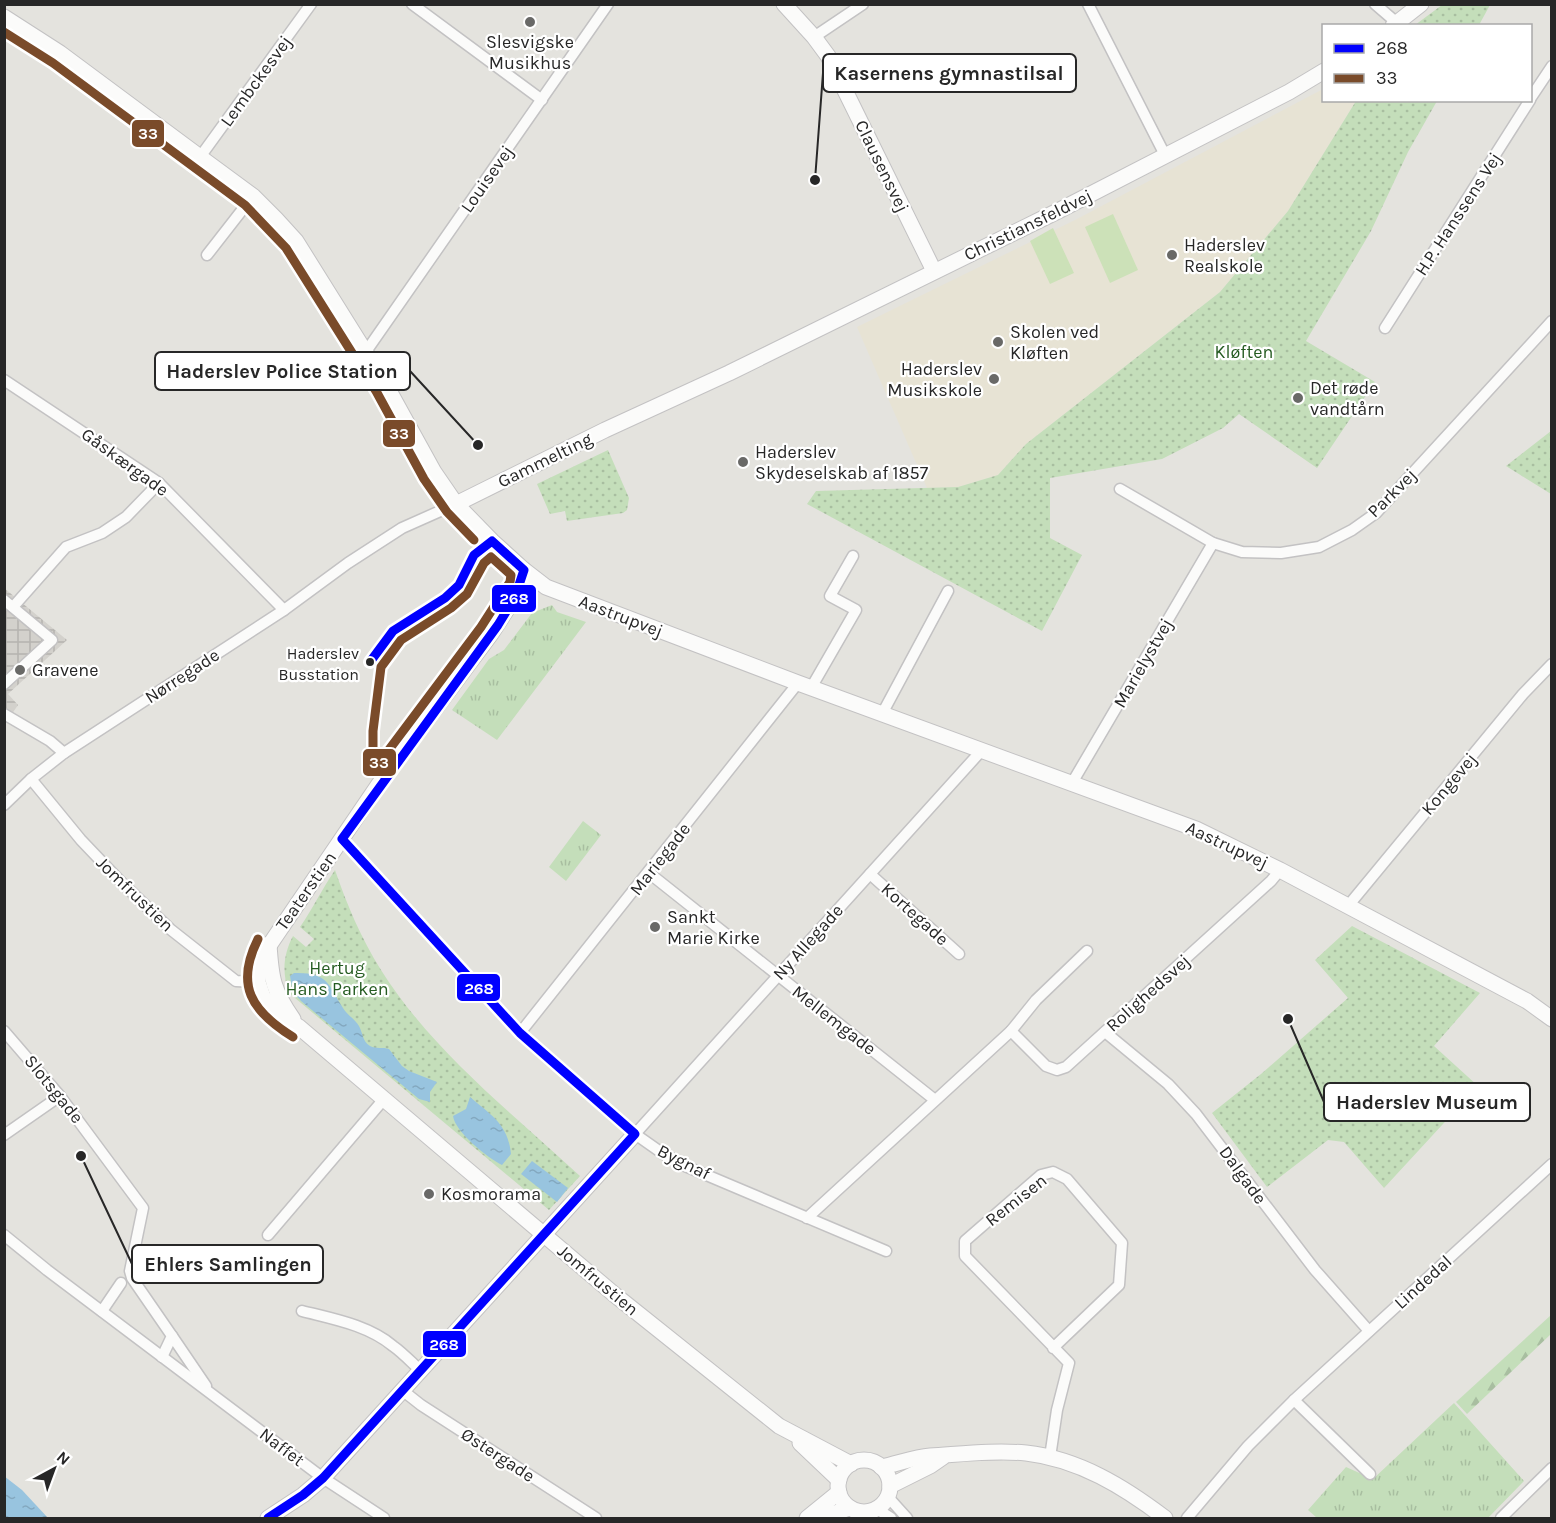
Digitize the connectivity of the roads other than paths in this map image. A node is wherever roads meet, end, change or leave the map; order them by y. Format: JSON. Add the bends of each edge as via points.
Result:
{"nodes":[{"id":1,"x":312,"y":4,"type":"edge"},
{"id":2,"x":412,"y":4,"type":"edge"},
{"id":3,"x":609,"y":4,"type":"edge"},
{"id":4,"x":784,"y":4,"type":"edge"},
{"id":5,"x":863,"y":4,"type":"edge"},
{"id":6,"x":1088,"y":4,"type":"edge"},
{"id":7,"x":1375,"y":4,"type":"edge"},
{"id":8,"x":1421,"y":4,"type":"edge"},
{"id":9,"x":4,"y":17,"type":"edge"},
{"id":10,"x":1395,"y":24,"type":"edge"},
{"id":11,"x":814,"y":37,"type":"junction"},
{"id":12,"x":1551,"y":66,"type":"edge"},
{"id":13,"x":1322,"y":72,"type":"edge"},
{"id":14,"x":1532,"y":97,"type":"edge"},
{"id":15,"x":542,"y":100,"type":"junction"},
{"id":16,"x":1529,"y":102,"type":"edge"},
{"id":17,"x":200,"y":157,"type":"junction"},
{"id":18,"x":1166,"y":158,"type":"junction"},
{"id":19,"x":253,"y":196,"type":"junction"},
{"id":20,"x":207,"y":255,"type":"dead end"},
{"id":21,"x":934,"y":272,"type":"junction"},
{"id":22,"x":1551,"y":321,"type":"edge"},
{"id":23,"x":1385,"y":328,"type":"dead end"},
{"id":24,"x":365,"y":353,"type":"junction"},
{"id":25,"x":729,"y":373,"type":"joint"},
{"id":26,"x":4,"y":380,"type":"edge"},
{"id":27,"x":159,"y":483,"type":"junction"},
{"id":28,"x":1120,"y":489,"type":"dead end"},
{"id":29,"x":456,"y":504,"type":"junction"},
{"id":30,"x":1213,"y":543,"type":"junction"},
{"id":31,"x":364,"y":554,"type":"joint"},
{"id":32,"x":853,"y":556,"type":"dead end"},
{"id":33,"x":524,"y":570,"type":"junction"},
{"id":34,"x":948,"y":591,"type":"dead end"},
{"id":35,"x":9,"y":604,"type":"edge"},
{"id":36,"x":284,"y":610,"type":"junction"},
{"id":37,"x":1551,"y":664,"type":"edge"},
{"id":38,"x":4,"y":684,"type":"edge"},
{"id":39,"x":804,"y":686,"type":"junction"},
{"id":40,"x":4,"y":714,"type":"edge"},
{"id":41,"x":882,"y":714,"type":"junction"},
{"id":42,"x":982,"y":750,"type":"junction"},
{"id":43,"x":64,"y":753,"type":"junction"},
{"id":44,"x":31,"y":779,"type":"junction"},
{"id":45,"x":1072,"y":783,"type":"junction"},
{"id":46,"x":4,"y":806,"type":"edge"},
{"id":47,"x":342,"y":838,"type":"junction"},
{"id":48,"x":1280,"y":870,"type":"junction"},
{"id":49,"x":649,"y":873,"type":"junction"},
{"id":50,"x":870,"y":874,"type":"junction"},
{"id":51,"x":1348,"y":906,"type":"junction"},
{"id":52,"x":270,"y":944,"type":"junction"},
{"id":53,"x":1087,"y":951,"type":"dead end"},
{"id":54,"x":959,"y":954,"type":"dead end"},
{"id":55,"x":778,"y":975,"type":"junction"},
{"id":56,"x":258,"y":982,"type":"junction"},
{"id":57,"x":1551,"y":1018,"type":"edge"},
{"id":58,"x":299,"y":1027,"type":"junction"},
{"id":59,"x":4,"y":1031,"type":"edge"},
{"id":60,"x":1011,"y":1031,"type":"junction"},
{"id":61,"x":1105,"y":1032,"type":"junction"},
{"id":62,"x":520,"y":1033,"type":"junction"},
{"id":63,"x":60,"y":1096,"type":"junction"},
{"id":64,"x":384,"y":1098,"type":"junction"},
{"id":65,"x":935,"y":1100,"type":"junction"},
{"id":66,"x":635,"y":1134,"type":"junction"},
{"id":67,"x":4,"y":1136,"type":"edge"},
{"id":68,"x":1551,"y":1164,"type":"edge"},
{"id":69,"x":143,"y":1208,"type":"joint"},
{"id":70,"x":807,"y":1218,"type":"junction"},
{"id":71,"x":544,"y":1234,"type":"junction"},
{"id":72,"x":4,"y":1235,"type":"edge"},
{"id":73,"x":268,"y":1235,"type":"dead end"},
{"id":74,"x":886,"y":1251,"type":"dead end"},
{"id":75,"x":120,"y":1283,"type":"dead end"},
{"id":76,"x":102,"y":1311,"type":"junction"},
{"id":77,"x":302,"y":1311,"type":"dead end"},
{"id":78,"x":1369,"y":1330,"type":"junction"},
{"id":79,"x":172,"y":1336,"type":"junction"},
{"id":80,"x":1053,"y":1348,"type":"junction"},
{"id":81,"x":162,"y":1357,"type":"junction"},
{"id":82,"x":421,"y":1371,"type":"junction"},
{"id":83,"x":402,"y":1390,"type":"junction"},
{"id":84,"x":211,"y":1394,"type":"junction"},
{"id":85,"x":1294,"y":1400,"type":"junction"},
{"id":86,"x":790,"y":1433,"type":"junction"},
{"id":87,"x":943,"y":1456,"type":"junction"},
{"id":88,"x":1050,"y":1457,"type":"junction"},
{"id":89,"x":851,"y":1464,"type":"junction"},
{"id":90,"x":881,"y":1467,"type":"junction"},
{"id":91,"x":1551,"y":1468,"type":"edge"},
{"id":92,"x":1370,"y":1474,"type":"dead end"},
{"id":93,"x":323,"y":1478,"type":"junction"},
{"id":94,"x":839,"y":1486,"type":"junction"},
{"id":95,"x":889,"y":1491,"type":"junction"},
{"id":96,"x":850,"y":1508,"type":"junction"},
{"id":97,"x":877,"y":1509,"type":"junction"},
{"id":98,"x":268,"y":1518,"type":"edge"},
{"id":99,"x":384,"y":1518,"type":"edge"},
{"id":100,"x":596,"y":1518,"type":"edge"},
{"id":101,"x":807,"y":1518,"type":"edge"},
{"id":102,"x":826,"y":1518,"type":"edge"},
{"id":103,"x":891,"y":1518,"type":"edge"},
{"id":104,"x":907,"y":1518,"type":"edge"},
{"id":105,"x":1165,"y":1518,"type":"edge"},
{"id":106,"x":1187,"y":1518,"type":"edge"},
{"id":107,"x":1501,"y":1518,"type":"edge"}],
"edges":[{"from":1,"to":17,"type":"street","name":"Lembckesvej"},
{"from":2,"to":15,"type":"street"},
{"from":3,"to":15,"type":"street","name":"Louisevej"},
{"from":4,"to":11,"type":"street","name":"Clausensvej"},
{"from":5,"to":11,"type":"street"},
{"from":6,"to":18,"type":"street"},
{"from":7,"to":10,"type":"street"},
{"from":8,"to":10,"type":"street"},
{"from":9,"to":17,"type":"street","name":"Aastrupvej","via":[[60,53]]},
{"from":11,"to":21,"type":"street","name":"Clausensvej","via":[[828,56]]},
{"from":12,"to":14,"type":"street","name":"H.P. Hanssens Vej"},
{"from":13,"to":18,"type":"street","name":"Christiansfeldvej"},
{"from":15,"to":24,"type":"street","name":"Louisevej"},
{"from":16,"to":23,"type":"street","name":"H.P. Hanssens Vej"},
{"from":17,"to":19,"type":"street","name":"Aastrupvej"},
{"from":18,"to":21,"type":"street","name":"Christiansfeldvej"},
{"from":19,"to":20,"type":"street"},
{"from":19,"to":24,"type":"street","name":"Aastrupvej","via":[[296,241]]},
{"from":21,"to":25,"type":"street","name":"Christiansfeldvej"},
{"from":22,"to":30,"type":"street","name":"Parkvej","via":[[1376,513],[1352,530],[1319,547],[1281,553],[1242,552]]},
{"from":24,"to":29,"type":"street","name":"Aastrupvej"},
{"from":25,"to":29,"type":"street","name":"Gammelting"},
{"from":26,"to":27,"type":"street","name":"Gåskærgade"},
{"from":27,"to":35,"type":"street","via":[[126,518],[66,548]]},
{"from":27,"to":36,"type":"street","name":"Gåskærgade"},
{"from":28,"to":30,"type":"street","name":"Parkvej"},
{"from":29,"to":31,"type":"street","name":"Gammelting","via":[[402,528]]},
{"from":29,"to":33,"type":"street","name":"Aastrupvej"},
{"from":30,"to":45,"type":"street","name":"Marielystvej"},
{"from":31,"to":36,"type":"street","name":"Nørregade"},
{"from":32,"to":39,"type":"street","via":[[830,596],[856,610]]},
{"from":33,"to":39,"type":"street","name":"Aastrupvej","via":[[556,591]]},
{"from":33,"to":47,"type":"street","name":"Teaterstien","via":[[522,586],[491,634]]},
{"from":34,"to":41,"type":"street"},
{"from":35,"to":38,"type":"street","via":[[52,640]]},
{"from":36,"to":43,"type":"street","name":"Nørregade"},
{"from":37,"to":51,"type":"street","name":"Kongevej"},
{"from":39,"to":41,"type":"street","name":"Aastrupvej"},
{"from":39,"to":49,"type":"street","name":"Mariegade"},
{"from":40,"to":43,"type":"street"},
{"from":41,"to":42,"type":"street","name":"Aastrupvej"},
{"from":42,"to":45,"type":"street","name":"Aastrupvej"},
{"from":42,"to":50,"type":"street","name":"Ny Allegade"},
{"from":43,"to":44,"type":"street","name":"Nørregade"},
{"from":44,"to":46,"type":"street","name":"Nørregade"},
{"from":44,"to":56,"type":"street","name":"Jomfrustien","via":[[121,882],[204,958],[236,981]]},
{"from":45,"to":48,"type":"street","name":"Aastrupvej","via":[[1196,829]]},
{"from":47,"to":52,"type":"street","name":"Teaterstien"},
{"from":47,"to":62,"type":"street","name":"Bygnaf"},
{"from":48,"to":51,"type":"street","name":"Aastrupvej"},
{"from":48,"to":61,"type":"street","name":"Rolighedsvej"},
{"from":49,"to":55,"type":"street","name":"Mellemgade"},
{"from":49,"to":62,"type":"street","name":"Mariegade"},
{"from":50,"to":54,"type":"street","name":"Kortegade"},
{"from":50,"to":55,"type":"street","name":"Ny Allegade"},
{"from":51,"to":57,"type":"street","name":"Aastrupvej","via":[[1527,1001]]},
{"from":52,"to":56,"type":"street","via":[[260,959]]},
{"from":52,"to":58,"type":"street","name":"Jomfrustien","via":[[275,992]]},
{"from":53,"to":60,"type":"street","via":[[1036,1000]]},
{"from":55,"to":65,"type":"street","name":"Mellemgade"},
{"from":55,"to":66,"type":"street","name":"Ny Allegade"},
{"from":56,"to":58,"type":"street","name":"Jomfrustien","via":[[271,1007]]},
{"from":58,"to":64,"type":"street","name":"Jomfrustien"},
{"from":59,"to":63,"type":"street","name":"Slotsgade"},
{"from":60,"to":61,"type":"street","name":"Rolighedsvej","via":[[1046,1066],[1058,1070]]},
{"from":60,"to":65,"type":"street"},
{"from":61,"to":78,"type":"street","name":"Dalgade","via":[[1168,1084],[1196,1114],[1316,1270]]},
{"from":62,"to":66,"type":"street","name":"Bygnaf"},
{"from":63,"to":67,"type":"street"},
{"from":63,"to":69,"type":"street","name":"Slotsgade"},
{"from":64,"to":71,"type":"street","name":"Jomfrustien"},
{"from":64,"to":73,"type":"street"},
{"from":65,"to":70,"type":"street"},
{"from":66,"to":70,"type":"street","name":"Bygnaf","via":[[685,1166]]},
{"from":66,"to":71,"type":"street"},
{"from":68,"to":78,"type":"street","name":"Lindedal"},
{"from":69,"to":79,"type":"street","name":"Naffet","via":[[130,1271]]},
{"from":70,"to":74,"type":"street","name":"Bygnaf"},
{"from":71,"to":82,"type":"street"},
{"from":71,"to":86,"type":"street","name":"Jomfrustien"},
{"from":72,"to":76,"type":"street","name":"Naffet"},
{"from":75,"to":76,"type":"street"},
{"from":76,"to":81,"type":"street","name":"Naffet"},
{"from":77,"to":82,"type":"street","via":[[373,1334],[392,1344]]},
{"from":78,"to":85,"type":"street","name":"Lindedal"},
{"from":79,"to":81,"type":"street"},
{"from":79,"to":84,"type":"street","name":"Naffet"},
{"from":80,"to":80,"type":"street","name":"Remisen","via":[[965,1256],[965,1241],[1041,1175],[1053,1172],[1067,1179],[1122,1243],[1119,1285]]},
{"from":80,"to":88,"type":"street","name":"Remisen","via":[[1069,1363]]},
{"from":81,"to":84,"type":"street","name":"Naffet"},
{"from":82,"to":83,"type":"street"},
{"from":83,"to":93,"type":"street"},
{"from":83,"to":100,"type":"street","name":"Østergade"},
{"from":84,"to":93,"type":"street","name":"Naffet"},
{"from":85,"to":92,"type":"street"},
{"from":85,"to":106,"type":"street","name":"Lindedal","via":[[1248,1446]]},
{"from":86,"to":89,"type":"street","name":"Jomfrustien"},
{"from":86,"to":94,"type":"street","name":"Jomfrustien"},
{"from":87,"to":88,"type":"street","via":[[1001,1452]]},
{"from":87,"to":90,"type":"street"},
{"from":87,"to":95,"type":"street"},
{"from":88,"to":105,"type":"street","via":[[1114,1483]]},
{"from":89,"to":90,"type":"street","via":[[866,1461]]},
{"from":89,"to":94,"type":"street","via":[[842,1474]]},
{"from":90,"to":95,"type":"street","via":[[889,1479]]},
{"from":91,"to":107,"type":"street"},
{"from":93,"to":98,"type":"street"},
{"from":93,"to":99,"type":"street","name":"Naffet"},
{"from":94,"to":96,"type":"street"},
{"from":94,"to":101,"type":"street"},
{"from":95,"to":97,"type":"street"},
{"from":95,"to":104,"type":"street"},
{"from":96,"to":97,"type":"street","via":[[863,1512]]},
{"from":96,"to":102,"type":"street"},
{"from":97,"to":103,"type":"street"}]}
